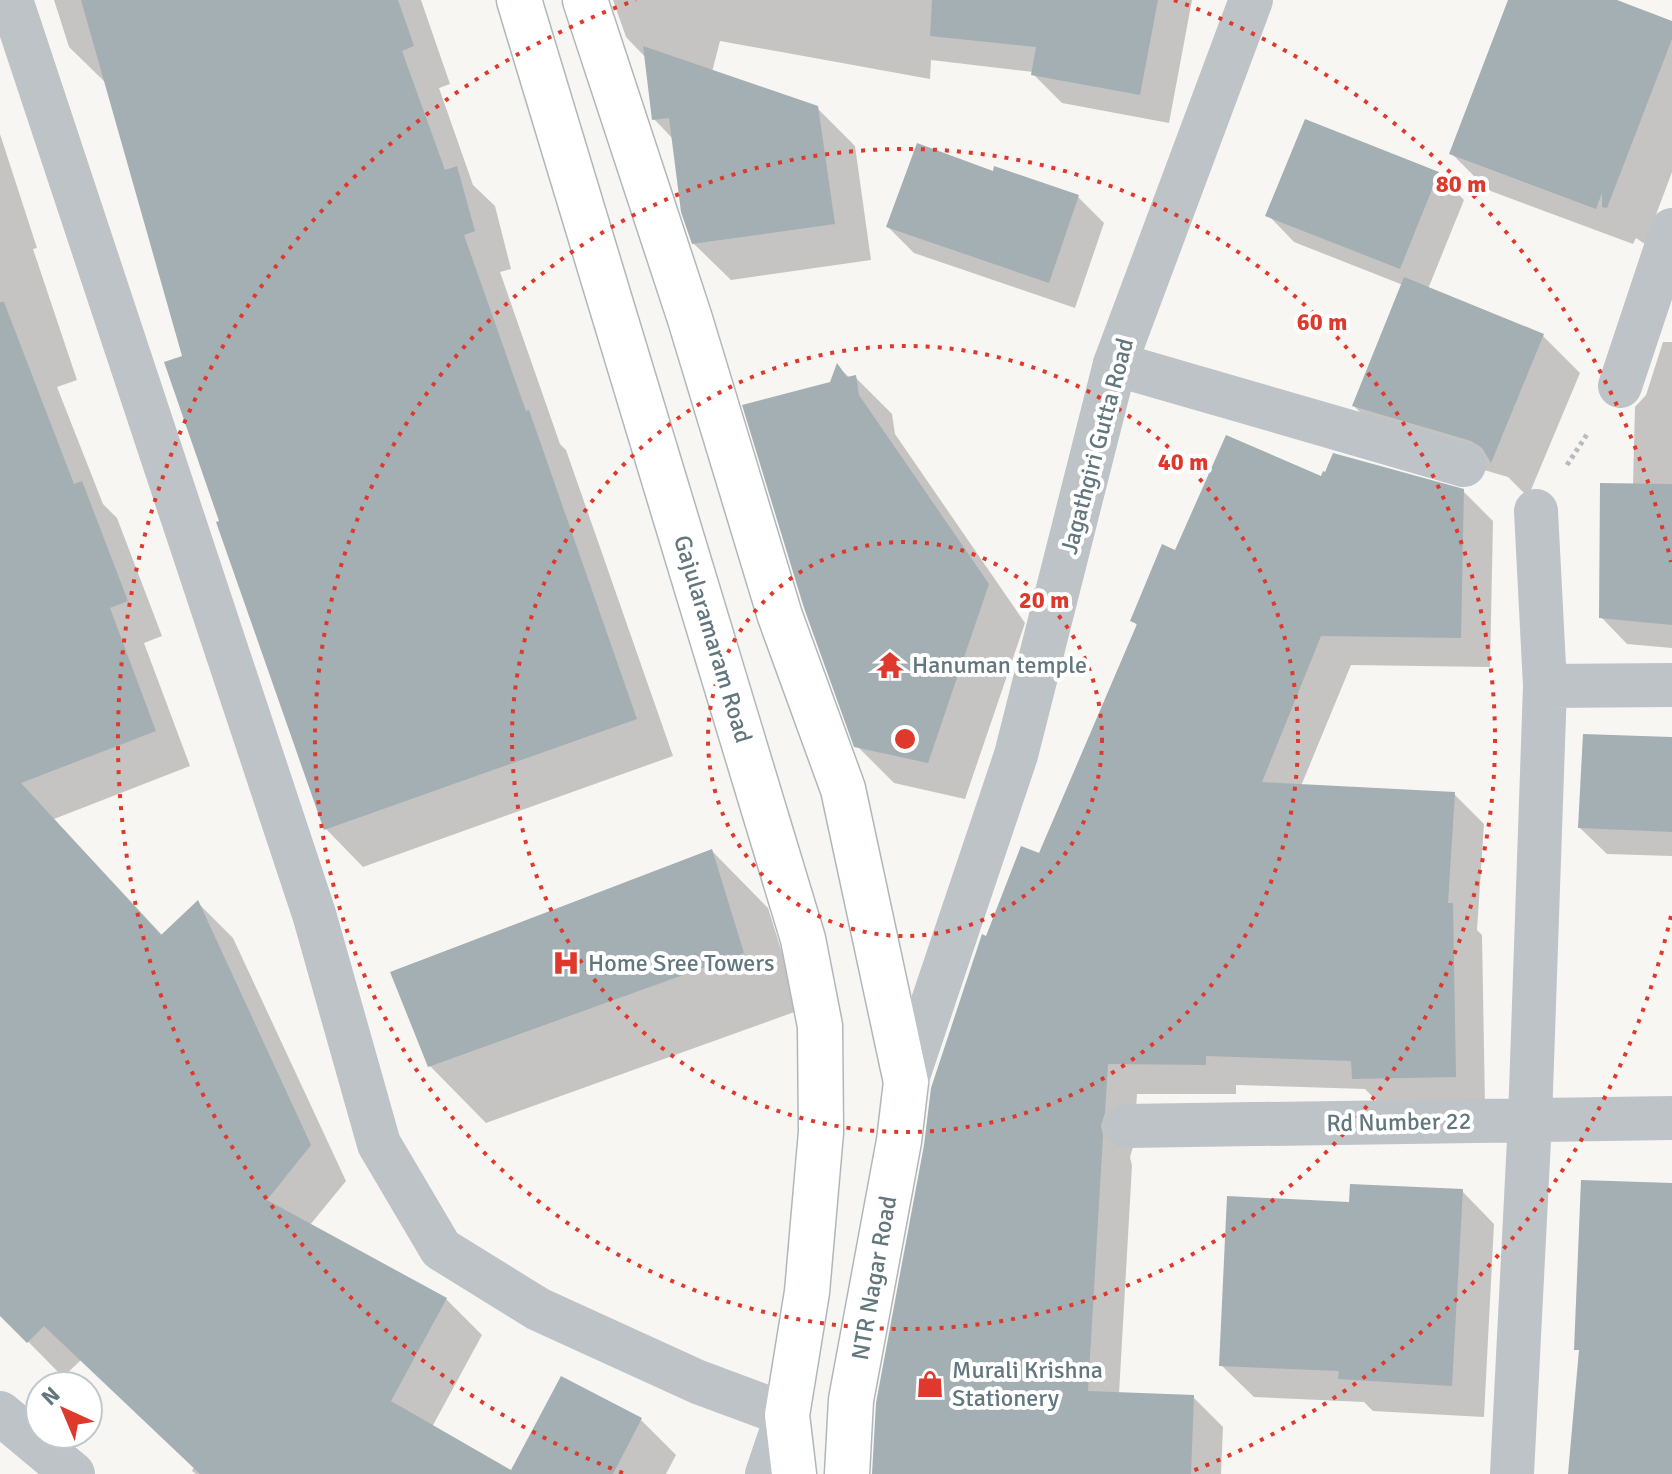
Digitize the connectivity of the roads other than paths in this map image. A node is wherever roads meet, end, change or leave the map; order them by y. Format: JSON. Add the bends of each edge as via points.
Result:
{"nodes":[{"id":1,"x":519,"y":0,"type":"edge"},
{"id":2,"x":585,"y":0,"type":"edge"},
{"id":3,"x":1251,"y":0,"type":"edge"},
{"id":4,"x":10,"y":23,"type":"edge"},
{"id":5,"x":1672,"y":230,"type":"edge"},
{"id":6,"x":1115,"y":364,"type":"junction"},
{"id":7,"x":1620,"y":386,"type":"road end"},
{"id":8,"x":1464,"y":465,"type":"dead end"},
{"id":9,"x":1536,"y":511,"type":"road end"},
{"id":10,"x":1672,"y":685,"type":"edge"},
{"id":11,"x":1545,"y":686,"type":"junction"},
{"id":12,"x":906,"y":1082,"type":"junction"},
{"id":13,"x":1672,"y":1118,"type":"edge"},
{"id":14,"x":1530,"y":1120,"type":"junction"},
{"id":15,"x":1126,"y":1126,"type":"dead end"},
{"id":16,"x":0,"y":1413,"type":"edge"},
{"id":17,"x":787,"y":1415,"type":"junction"},
{"id":18,"x":73,"y":1474,"type":"edge"},
{"id":19,"x":767,"y":1474,"type":"edge"},
{"id":20,"x":794,"y":1474,"type":"edge"},
{"id":21,"x":847,"y":1474,"type":"edge"},
{"id":22,"x":1512,"y":1474,"type":"edge"}],
"edges":[{"from":1,"to":17,"type":"main road","name":"Gajularamaram Road","via":[[803,939],[820,1026],[821,1132],[807,1292]]},
{"from":2,"to":12,"type":"main road","via":[[780,616],[843,789]]},
{"from":3,"to":6,"type":"street","name":"Jagathgiri Gutta Road"},
{"from":4,"to":17,"type":"street","via":[[314,914],[379,1144],[441,1249],[538,1309],[698,1382]]},
{"from":5,"to":7,"type":"street"},
{"from":6,"to":8,"type":"street"},
{"from":6,"to":12,"type":"street","name":"Jagathgiri Gutta Road","via":[[1016,755]]},
{"from":9,"to":11,"type":"street"},
{"from":10,"to":11,"type":"street"},
{"from":11,"to":14,"type":"street"},
{"from":12,"to":21,"type":"main road","name":"NTR Nagar Road","via":[[851,1400]]},
{"from":13,"to":14,"type":"street","name":"Rd Number 22"},
{"from":14,"to":15,"type":"street","name":"Rd Number 22"},
{"from":14,"to":22,"type":"street"},
{"from":16,"to":18,"type":"street"},
{"from":17,"to":19,"type":"street"},
{"from":17,"to":20,"type":"main road"}]}
